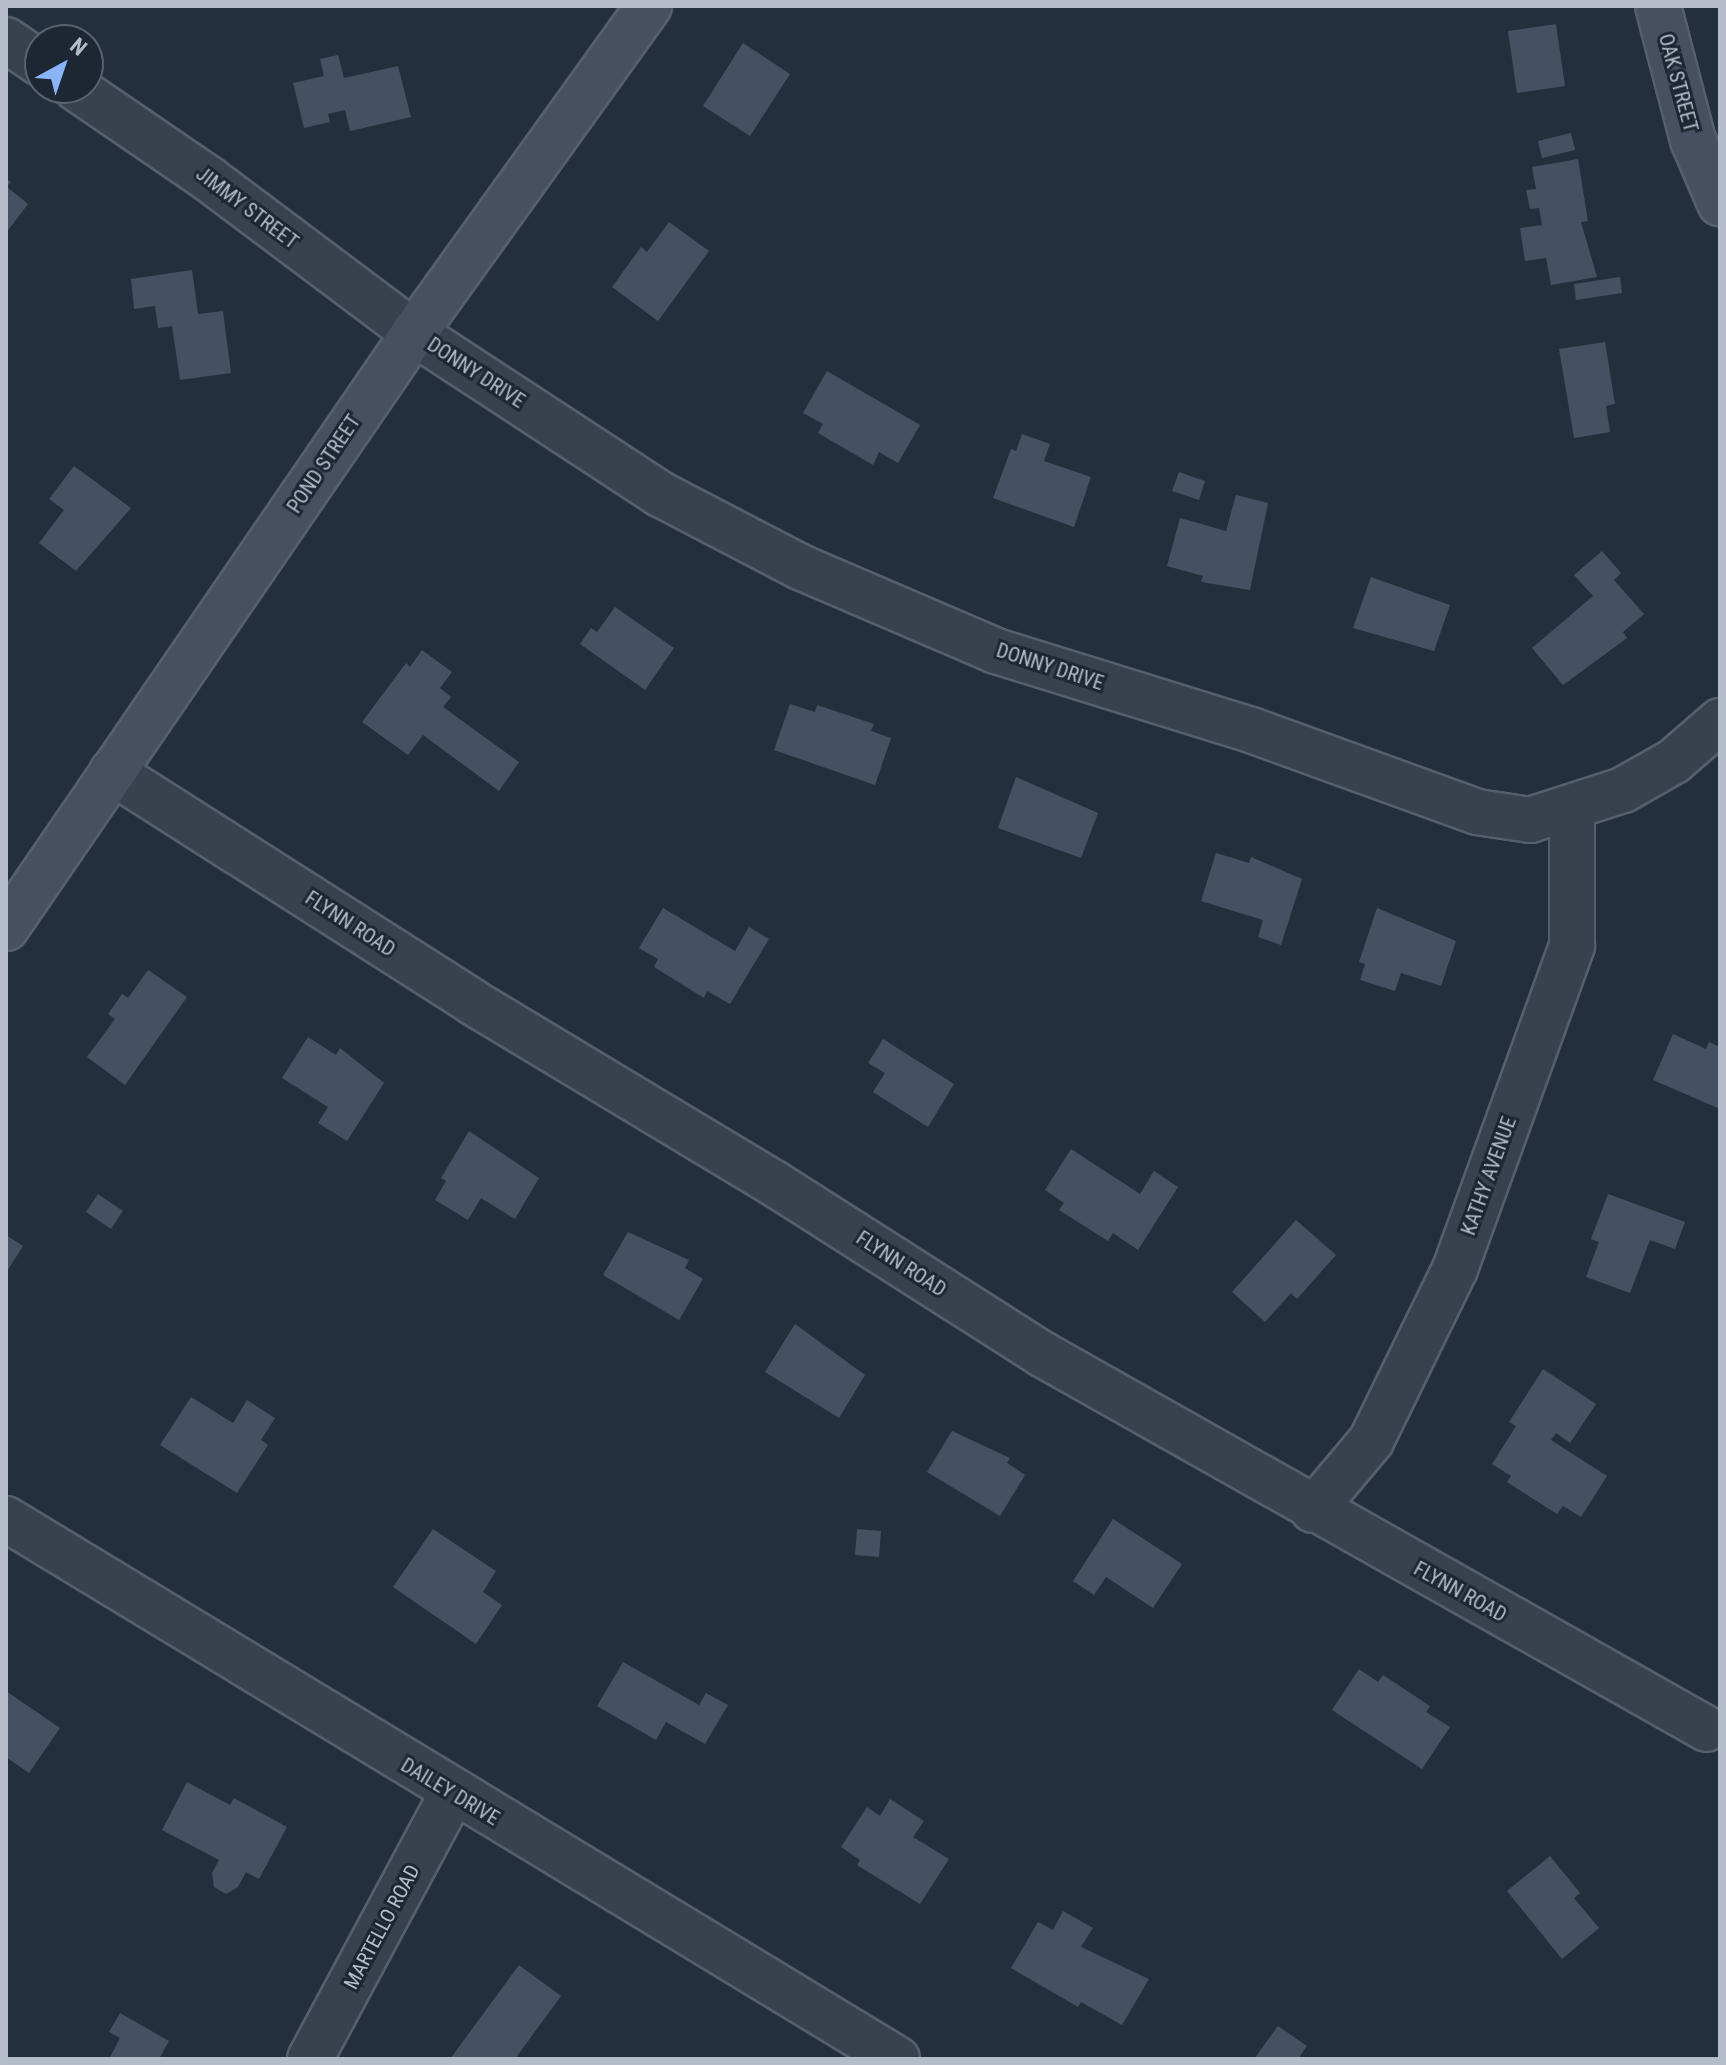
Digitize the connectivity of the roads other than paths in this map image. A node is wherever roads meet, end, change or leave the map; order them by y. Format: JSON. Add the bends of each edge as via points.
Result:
{"nodes":[{"id":1,"x":649,"y":6,"type":"edge"},
{"id":2,"x":1658,"y":6,"type":"edge"},
{"id":3,"x":6,"y":40,"type":"edge"},
{"id":4,"x":24,"y":52,"type":"edge"},
{"id":5,"x":99,"y":104,"type":"edge"},
{"id":6,"x":1720,"y":203,"type":"edge"},
{"id":7,"x":414,"y":333,"type":"junction"},
{"id":8,"x":1720,"y":721,"type":"edge"},
{"id":9,"x":112,"y":772,"type":"junction"},
{"id":10,"x":1572,"y":811,"type":"junction"},
{"id":11,"x":6,"y":928,"type":"edge"},
{"id":12,"x":1313,"y":1510,"type":"junction"},
{"id":13,"x":6,"y":1519,"type":"edge"},
{"id":14,"x":1707,"y":1729,"type":"dead end"},
{"id":15,"x":452,"y":1794,"type":"junction"},
{"id":16,"x":310,"y":2059,"type":"edge"},
{"id":17,"x":897,"y":2059,"type":"edge"}],
"edges":[{"from":1,"to":7,"type":"main road","name":"POND STREET"},
{"from":2,"to":6,"type":"main road","name":"OAK STREET","via":[[1693,140]]},
{"from":3,"to":4,"type":"street"},
{"from":5,"to":7,"type":"street","name":"JIMMY STREET"},
{"from":7,"to":9,"type":"main road","name":"POND STREET"},
{"from":7,"to":10,"type":"street","name":"DONNY DRIVE","via":[[660,494],[800,567],[996,651],[1251,730],[1477,812],[1530,820]]},
{"from":8,"to":10,"type":"street","name":"DONNY DRIVE","via":[[1674,761]]},
{"from":9,"to":11,"type":"main road","name":"POND STREET"},
{"from":9,"to":12,"type":"street","name":"FLYNN ROAD","via":[[1042,1354]]},
{"from":10,"to":12,"type":"street","name":"KATHY AVENUE","via":[[1572,946],[1455,1269],[1371,1441]]},
{"from":12,"to":14,"type":"street","name":"FLYNN ROAD"},
{"from":13,"to":15,"type":"street","name":"DAILEY DRIVE"},
{"from":15,"to":16,"type":"street","name":"MARTELLO ROAD"},
{"from":15,"to":17,"type":"street","name":"DAILEY DRIVE"}]}
